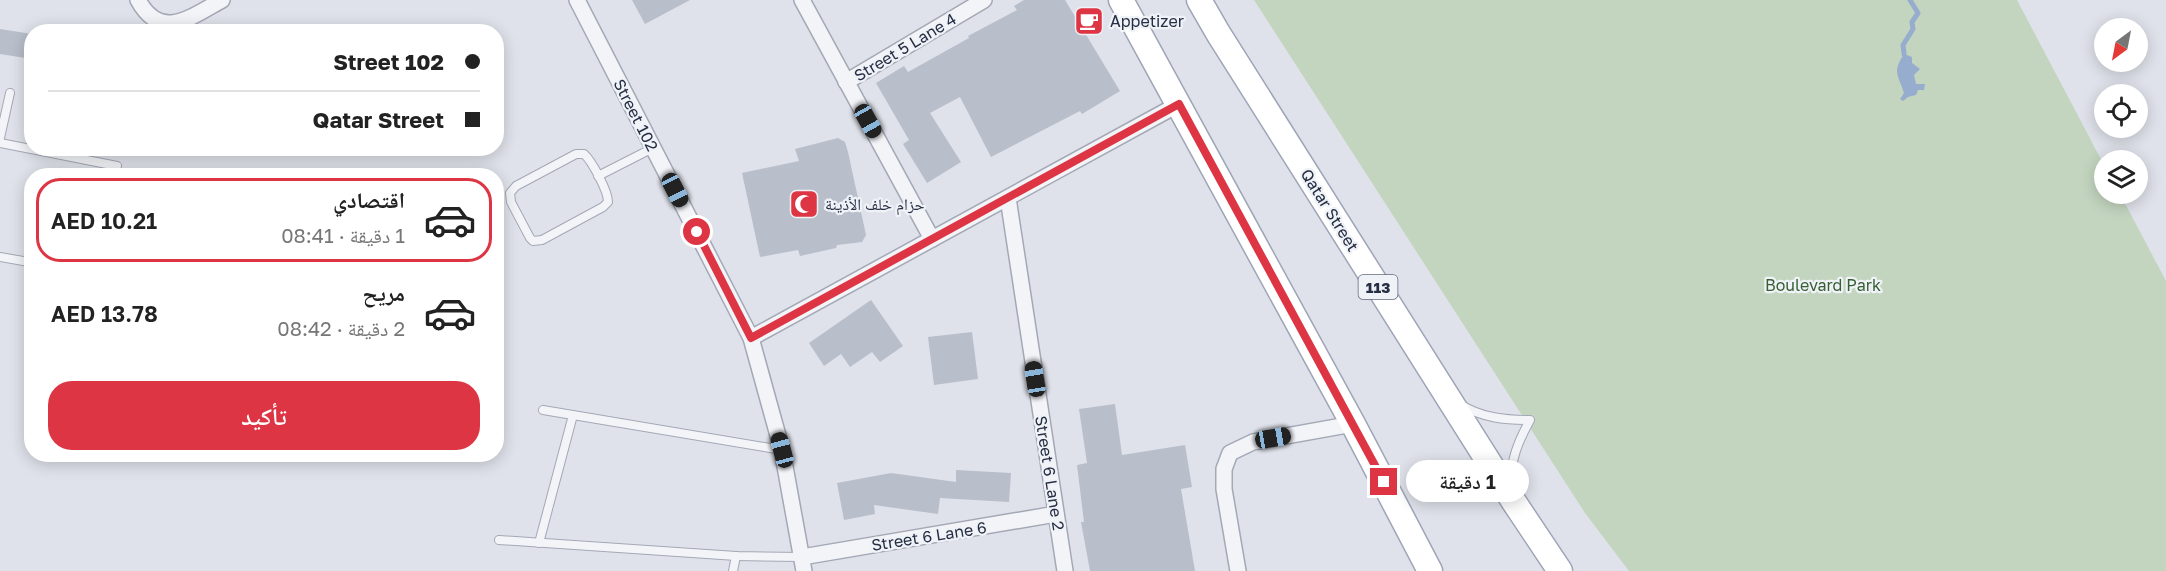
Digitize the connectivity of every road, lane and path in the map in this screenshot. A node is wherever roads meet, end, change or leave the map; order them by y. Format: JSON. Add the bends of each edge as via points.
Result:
{"nodes":[{"id":1,"x":138,"y":0,"type":"edge"},
{"id":2,"x":222,"y":0,"type":"edge"},
{"id":3,"x":577,"y":0,"type":"edge"},
{"id":4,"x":802,"y":0,"type":"edge"},
{"id":5,"x":984,"y":0,"type":"edge"},
{"id":6,"x":1121,"y":0,"type":"edge"},
{"id":7,"x":1199,"y":0,"type":"edge"},
{"id":8,"x":960,"y":6,"type":"edge"},
{"id":9,"x":846,"y":82,"type":"junction"},
{"id":10,"x":10,"y":93,"type":"dead end"},
{"id":11,"x":1179,"y":104,"type":"junction"},
{"id":12,"x":0,"y":138,"type":"edge"},
{"id":13,"x":0,"y":143,"type":"edge"},
{"id":14,"x":24,"y":148,"type":"edge"},
{"id":15,"x":653,"y":148,"type":"junction"},
{"id":16,"x":66,"y":156,"type":"edge"},
{"id":17,"x":117,"y":166,"type":"dead end"},
{"id":18,"x":598,"y":176,"type":"junction"},
{"id":19,"x":1008,"y":198,"type":"junction"},
{"id":20,"x":932,"y":239,"type":"junction"},
{"id":21,"x":0,"y":257,"type":"edge"},
{"id":22,"x":24,"y":261,"type":"edge"},
{"id":23,"x":751,"y":338,"type":"junction"},
{"id":24,"x":1446,"y":395,"type":"junction"},
{"id":25,"x":543,"y":410,"type":"dead end"},
{"id":26,"x":573,"y":415,"type":"junction"},
{"id":27,"x":1353,"y":424,"type":"junction"},
{"id":28,"x":782,"y":450,"type":"junction"},
{"id":29,"x":1514,"y":502,"type":"junction"},
{"id":30,"x":1056,"y":514,"type":"junction"},
{"id":31,"x":499,"y":540,"type":"dead end"},
{"id":32,"x":539,"y":543,"type":"junction"},
{"id":33,"x":736,"y":556,"type":"junction"},
{"id":34,"x":803,"y":564,"type":"edge"},
{"id":35,"x":733,"y":571,"type":"edge"},
{"id":36,"x":1065,"y":571,"type":"edge"},
{"id":37,"x":1238,"y":571,"type":"edge"},
{"id":38,"x":1430,"y":571,"type":"edge"},
{"id":39,"x":1560,"y":571,"type":"edge"}],
"edges":[{"from":1,"to":2,"type":"street","via":[[143,10],[159,22],[180,23]]},
{"from":3,"to":15,"type":"street","name":"Street 102"},
{"from":4,"to":9,"type":"street"},
{"from":5,"to":8,"type":"street","name":"Street 5 Lane 4"},
{"from":6,"to":11,"type":"main road"},
{"from":7,"to":24,"type":"main road","name":"Qatar Street","number":"113"},
{"from":8,"to":9,"type":"street","name":"Street 5 Lane 4"},
{"from":9,"to":20,"type":"street"},
{"from":10,"to":12,"type":"lane"},
{"from":11,"to":19,"type":"street"},
{"from":11,"to":27,"type":"main road"},
{"from":13,"to":14,"type":"lane"},
{"from":15,"to":18,"type":"lane"},
{"from":15,"to":23,"type":"street","name":"Street 102"},
{"from":16,"to":17,"type":"lane"},
{"from":18,"to":18,"type":"lane","via":[[607,195],[606,205],[542,240],[530,238],[511,202],[512,188],[580,154],[587,157]]},
{"from":19,"to":20,"type":"street"},
{"from":19,"to":30,"type":"street","name":"Street 6 Lane 2"},
{"from":20,"to":23,"type":"street"},
{"from":21,"to":22,"type":"lane"},
{"from":23,"to":28,"type":"street","name":"Street 102"},
{"from":24,"to":29,"type":"main road","name":"Qatar Street","number":"113"},
{"from":24,"to":29,"type":"lane","via":[[1486,416],[1530,420],[1513,459]]},
{"from":25,"to":26,"type":"lane"},
{"from":26,"to":28,"type":"lane"},
{"from":26,"to":32,"type":"lane"},
{"from":27,"to":37,"type":"street","via":[[1254,442],[1230,453],[1224,469],[1224,489]]},
{"from":27,"to":38,"type":"main road"},
{"from":28,"to":34,"type":"street","name":"Street 102"},
{"from":29,"to":39,"type":"main road","name":"Qatar Street","number":"113"},
{"from":30,"to":34,"type":"street","name":"Street 6 Lane 6"},
{"from":30,"to":36,"type":"street","name":"Street 6 Lane 2"},
{"from":31,"to":32,"type":"lane"},
{"from":32,"to":33,"type":"lane"},
{"from":33,"to":34,"type":"lane"},
{"from":33,"to":35,"type":"lane"}]}
